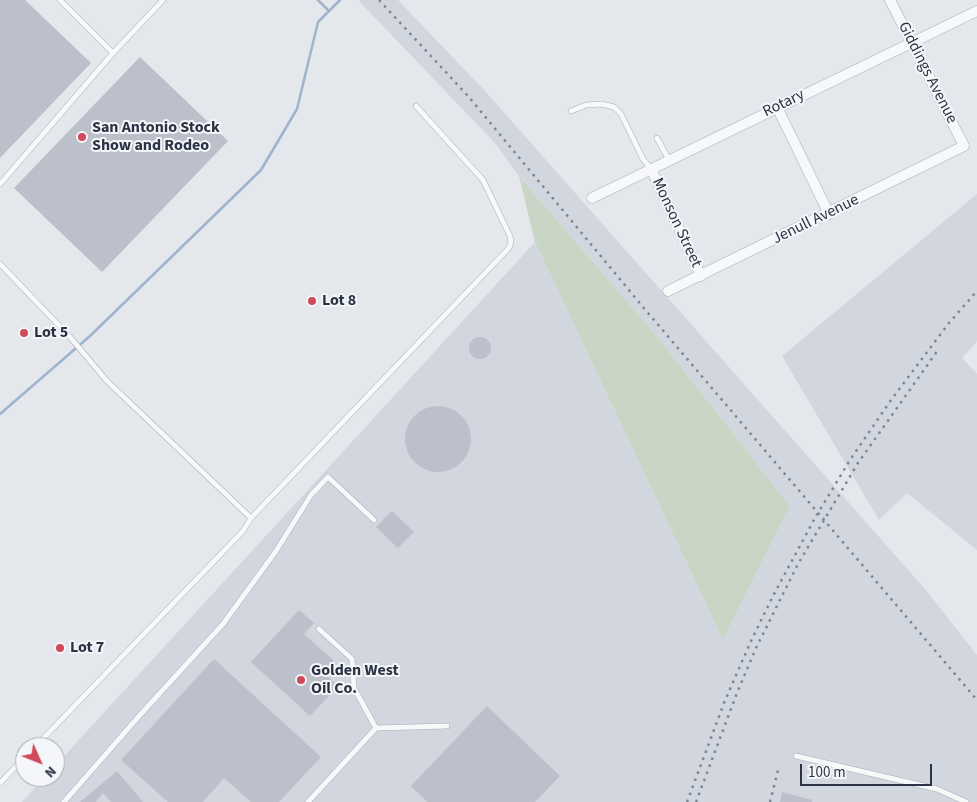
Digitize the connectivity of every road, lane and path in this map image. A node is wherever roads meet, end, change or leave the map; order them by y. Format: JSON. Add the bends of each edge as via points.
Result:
{"nodes":[{"id":1,"x":60,"y":0,"type":"edge"},
{"id":2,"x":163,"y":0,"type":"edge"},
{"id":3,"x":890,"y":0,"type":"edge"},
{"id":4,"x":977,"y":12,"type":"edge"},
{"id":5,"x":912,"y":43,"type":"junction"},
{"id":6,"x":114,"y":53,"type":"junction"},
{"id":7,"x":416,"y":106,"type":"dead end"},
{"id":8,"x":777,"y":107,"type":"junction"},
{"id":9,"x":571,"y":111,"type":"dead end"},
{"id":10,"x":657,"y":138,"type":"dead end"},
{"id":11,"x":964,"y":146,"type":"joint"},
{"id":12,"x":669,"y":160,"type":"junction"},
{"id":13,"x":651,"y":169,"type":"junction"},
{"id":14,"x":0,"y":184,"type":"edge"},
{"id":15,"x":592,"y":198,"type":"dead end"},
{"id":16,"x":829,"y":214,"type":"junction"},
{"id":17,"x":0,"y":264,"type":"edge"},
{"id":18,"x":701,"y":276,"type":"junction"},
{"id":19,"x":668,"y":291,"type":"dead end"},
{"id":20,"x":251,"y":518,"type":"junction"},
{"id":21,"x":374,"y":520,"type":"dead end"},
{"id":22,"x":319,"y":629,"type":"dead end"},
{"id":23,"x":447,"y":726,"type":"dead end"},
{"id":24,"x":376,"y":728,"type":"junction"},
{"id":25,"x":45,"y":737,"type":"edge"},
{"id":26,"x":796,"y":756,"type":"dead end"},
{"id":27,"x":15,"y":767,"type":"edge"},
{"id":28,"x":0,"y":783,"type":"edge"},
{"id":29,"x":64,"y":802,"type":"edge"},
{"id":30,"x":308,"y":802,"type":"edge"},
{"id":31,"x":966,"y":802,"type":"edge"}],
"edges":[{"from":1,"to":6,"type":"lane"},
{"from":2,"to":6,"type":"lane"},
{"from":3,"to":5,"type":"street","name":"Giddings Avenue"},
{"from":4,"to":5,"type":"street","name":"Rotary"},
{"from":5,"to":8,"type":"street","name":"Rotary"},
{"from":5,"to":11,"type":"street","name":"Giddings Avenue"},
{"from":6,"to":14,"type":"lane"},
{"from":7,"to":20,"type":"lane","via":[[483,180],[510,236],[510,248]]},
{"from":8,"to":12,"type":"street","name":"Rotary","via":[[764,109]]},
{"from":8,"to":16,"type":"street"},
{"from":9,"to":13,"type":"lane","via":[[586,105],[614,107]]},
{"from":10,"to":12,"type":"lane"},
{"from":11,"to":16,"type":"street","name":"Jenull Avenue"},
{"from":12,"to":13,"type":"street","name":"Rotary"},
{"from":13,"to":15,"type":"street","name":"Rotary"},
{"from":13,"to":18,"type":"street","name":"Monson Street"},
{"from":16,"to":18,"type":"street","name":"Jenull Avenue"},
{"from":17,"to":20,"type":"lane","via":[[107,381]]},
{"from":18,"to":19,"type":"street","name":"Jenull Avenue"},
{"from":20,"to":25,"type":"lane","via":[[243,531]]},
{"from":21,"to":29,"type":"lane","via":[[328,477],[311,495],[276,551],[223,624]]},
{"from":22,"to":24,"type":"lane","via":[[352,659],[354,688]]},
{"from":23,"to":24,"type":"lane"},
{"from":24,"to":30,"type":"lane"},
{"from":26,"to":31,"type":"lane","via":[[936,789]]},
{"from":27,"to":28,"type":"lane"}]}
